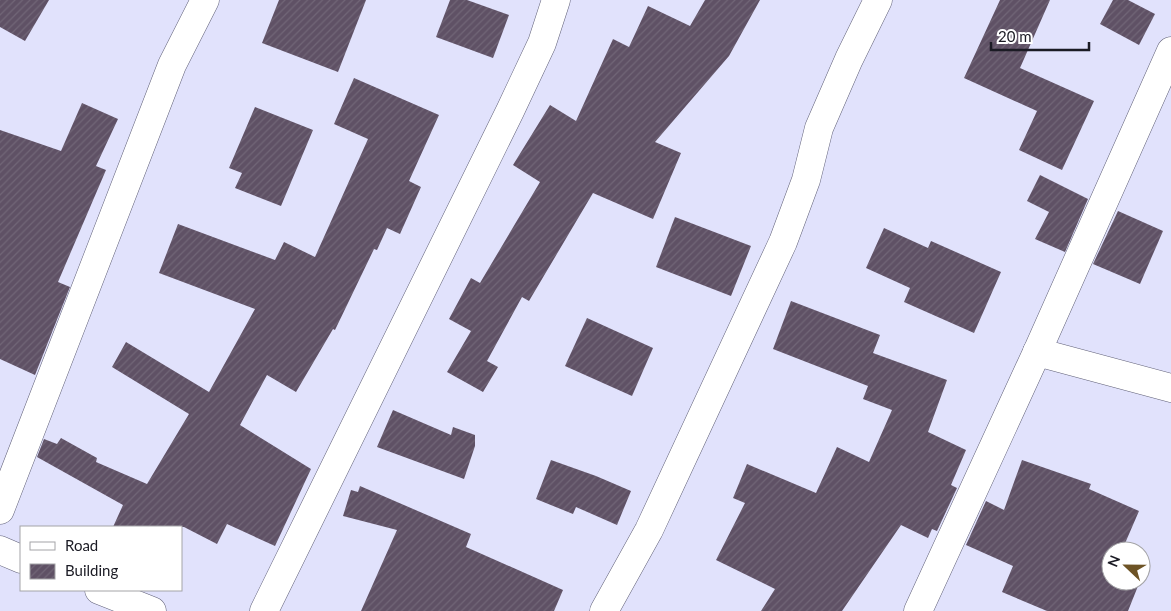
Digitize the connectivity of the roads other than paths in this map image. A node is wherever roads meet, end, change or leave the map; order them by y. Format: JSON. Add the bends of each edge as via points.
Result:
{"nodes":[{"id":1,"x":205,"y":0,"type":"edge"},
{"id":2,"x":556,"y":0,"type":"edge"},
{"id":3,"x":878,"y":0,"type":"edge"},
{"id":4,"x":1171,"y":51,"type":"edge"},
{"id":5,"x":1037,"y":352,"type":"junction"},
{"id":6,"x":1171,"y":388,"type":"edge"},
{"id":7,"x":0,"y":510,"type":"edge"},
{"id":8,"x":0,"y":550,"type":"edge"},
{"id":9,"x":20,"y":558,"type":"edge"},
{"id":10,"x":101,"y":591,"type":"edge"},
{"id":11,"x":152,"y":611,"type":"edge"},
{"id":12,"x":264,"y":611,"type":"edge"},
{"id":13,"x":604,"y":611,"type":"edge"},
{"id":14,"x":918,"y":611,"type":"edge"}],
"edges":[{"from":1,"to":7,"type":"street","via":[[172,64]]},
{"from":2,"to":12,"type":"street","via":[[542,42],[510,111]]},
{"from":3,"to":13,"type":"street","via":[[819,128],[806,180],[783,242],[649,530]]},
{"from":4,"to":5,"type":"street"},
{"from":5,"to":6,"type":"street"},
{"from":5,"to":14,"type":"street"},
{"from":8,"to":9,"type":"street"},
{"from":10,"to":11,"type":"street"}]}
